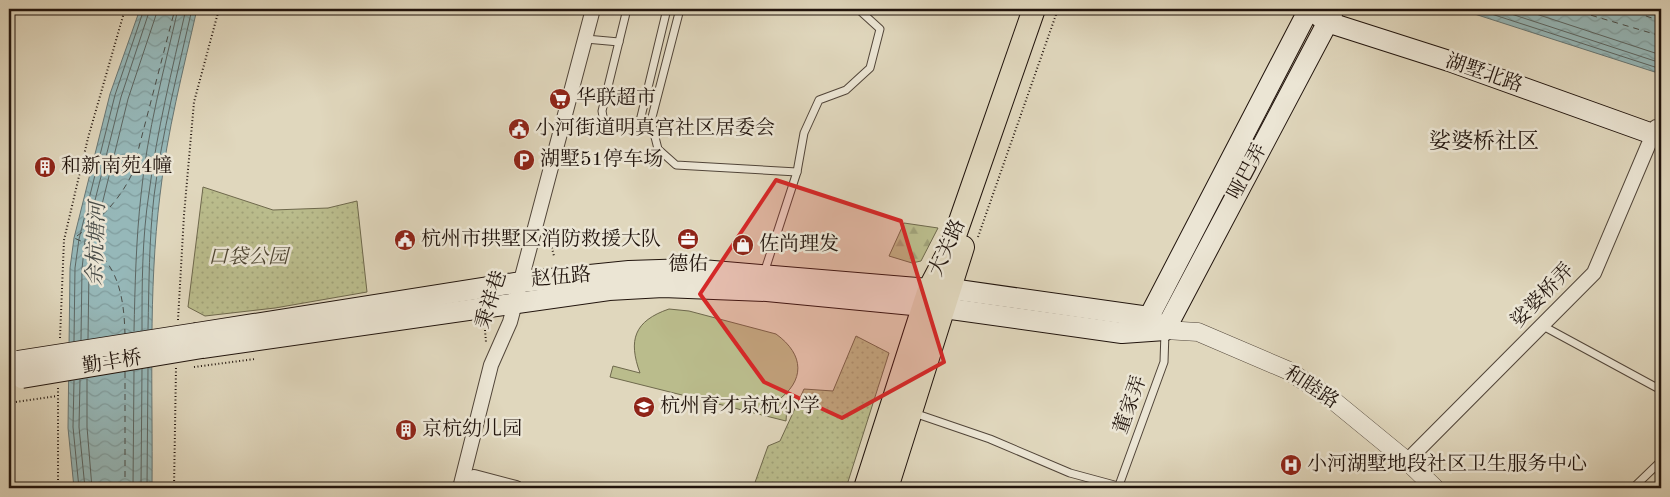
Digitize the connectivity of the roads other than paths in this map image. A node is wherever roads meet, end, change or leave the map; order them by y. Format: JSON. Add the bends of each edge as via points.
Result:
{"nodes":[{"id":1,"x":593,"y":9,"type":"edge"},
{"id":2,"x":627,"y":9,"type":"edge"},
{"id":3,"x":668,"y":9,"type":"edge"},
{"id":4,"x":680,"y":9,"type":"edge"},
{"id":5,"x":858,"y":9,"type":"edge"},
{"id":6,"x":1034,"y":9,"type":"edge"},
{"id":7,"x":1050,"y":9,"type":"edge"},
{"id":8,"x":1308,"y":9,"type":"edge"},
{"id":9,"x":1330,"y":18,"type":"junction"},
{"id":10,"x":586,"y":40,"type":"junction"},
{"id":11,"x":619,"y":42,"type":"junction"},
{"id":12,"x":1658,"y":131,"type":"edge"},
{"id":13,"x":796,"y":172,"type":"junction"},
{"id":14,"x":968,"y":234,"type":"junction"},
{"id":15,"x":764,"y":276,"type":"junction"},
{"id":16,"x":521,"y":282,"type":"junction"},
{"id":17,"x":937,"y":298,"type":"junction"},
{"id":18,"x":515,"y":304,"type":"junction"},
{"id":19,"x":1149,"y":317,"type":"junction"},
{"id":20,"x":1543,"y":326,"type":"junction"},
{"id":21,"x":1165,"y":330,"type":"junction"},
{"id":22,"x":200,"y":341,"type":"junction"},
{"id":23,"x":14,"y":370,"type":"edge"},
{"id":24,"x":1661,"y":390,"type":"edge"},
{"id":25,"x":911,"y":412,"type":"junction"},
{"id":26,"x":1407,"y":461,"type":"junction"},
{"id":27,"x":1661,"y":461,"type":"edge"},
{"id":28,"x":474,"y":477,"type":"dead end"},
{"id":29,"x":1118,"y":487,"type":"edge"},
{"id":30,"x":460,"y":488,"type":"edge"},
{"id":31,"x":516,"y":488,"type":"edge"},
{"id":32,"x":865,"y":488,"type":"edge"},
{"id":33,"x":887,"y":488,"type":"edge"},
{"id":34,"x":1435,"y":488,"type":"edge"},
{"id":35,"x":1633,"y":488,"type":"edge"}],
"edges":[{"from":1,"to":10,"type":"street","name":"秉祥巷"},
{"from":2,"to":11,"type":"lane"},
{"from":3,"to":11,"type":"lane","via":[[638,125],[604,122],[602,111]]},
{"from":4,"to":13,"type":"lane","via":[[650,122],[658,149],[676,165]]},
{"from":5,"to":13,"type":"lane","via":[[880,29],[870,68],[846,90],[819,100],[804,134]]},
{"from":6,"to":14,"type":"main road","name":"大关路"},
{"from":7,"to":14,"type":"main road","name":"大关路"},
{"from":8,"to":9,"type":"main road","name":"湖墅北路"},
{"from":8,"to":19,"type":"main road","name":"哑巴弄"},
{"from":9,"to":12,"type":"main road","name":"湖墅北路"},
{"from":9,"to":21,"type":"main road","name":"哑巴弄"},
{"from":10,"to":11,"type":"lane"},
{"from":10,"to":16,"type":"street","name":"秉祥巷"},
{"from":12,"to":20,"type":"street","name":"娑婆桥弄","via":[[1594,273]]},
{"from":13,"to":15,"type":"lane"},
{"from":14,"to":17,"type":"main road","name":"大关路","via":[[946,260]]},
{"from":15,"to":16,"type":"main road","name":"赵伍路","via":[[690,269],[629,271]]},
{"from":15,"to":17,"type":"main road","name":"赵伍路"},
{"from":16,"to":18,"type":"street","name":"秉祥巷"},
{"from":16,"to":22,"type":"main road","name":"赵伍路"},
{"from":17,"to":18,"type":"main road","name":"赵伍路","via":[[664,287],[609,290]]},
{"from":17,"to":19,"type":"main road"},
{"from":17,"to":21,"type":"main road","name":"和睦路","via":[[1122,333]]},
{"from":17,"to":25,"type":"main road","name":"大关路"},
{"from":17,"to":32,"type":"main road","name":"大关路"},
{"from":18,"to":22,"type":"main road","name":"赵伍路"},
{"from":18,"to":30,"type":"street","name":"秉祥巷","via":[[491,366]]},
{"from":19,"to":21,"type":"main road"},
{"from":20,"to":24,"type":"lane"},
{"from":20,"to":26,"type":"street","name":"娑婆桥弄"},
{"from":21,"to":26,"type":"street","name":"和睦路","via":[[1198,332],[1287,370],[1329,397]]},
{"from":21,"to":29,"type":"lane","name":"董家弄","via":[[1164,362]]},
{"from":22,"to":23,"type":"main road","name":"勤丰桥","bridge":true},
{"from":25,"to":29,"type":"lane","via":[[990,439],[1070,473]]},
{"from":25,"to":33,"type":"main road","name":"大关路"},
{"from":26,"to":34,"type":"street","name":"和睦路"},
{"from":27,"to":35,"type":"lane"},
{"from":28,"to":31,"type":"street"}]}
